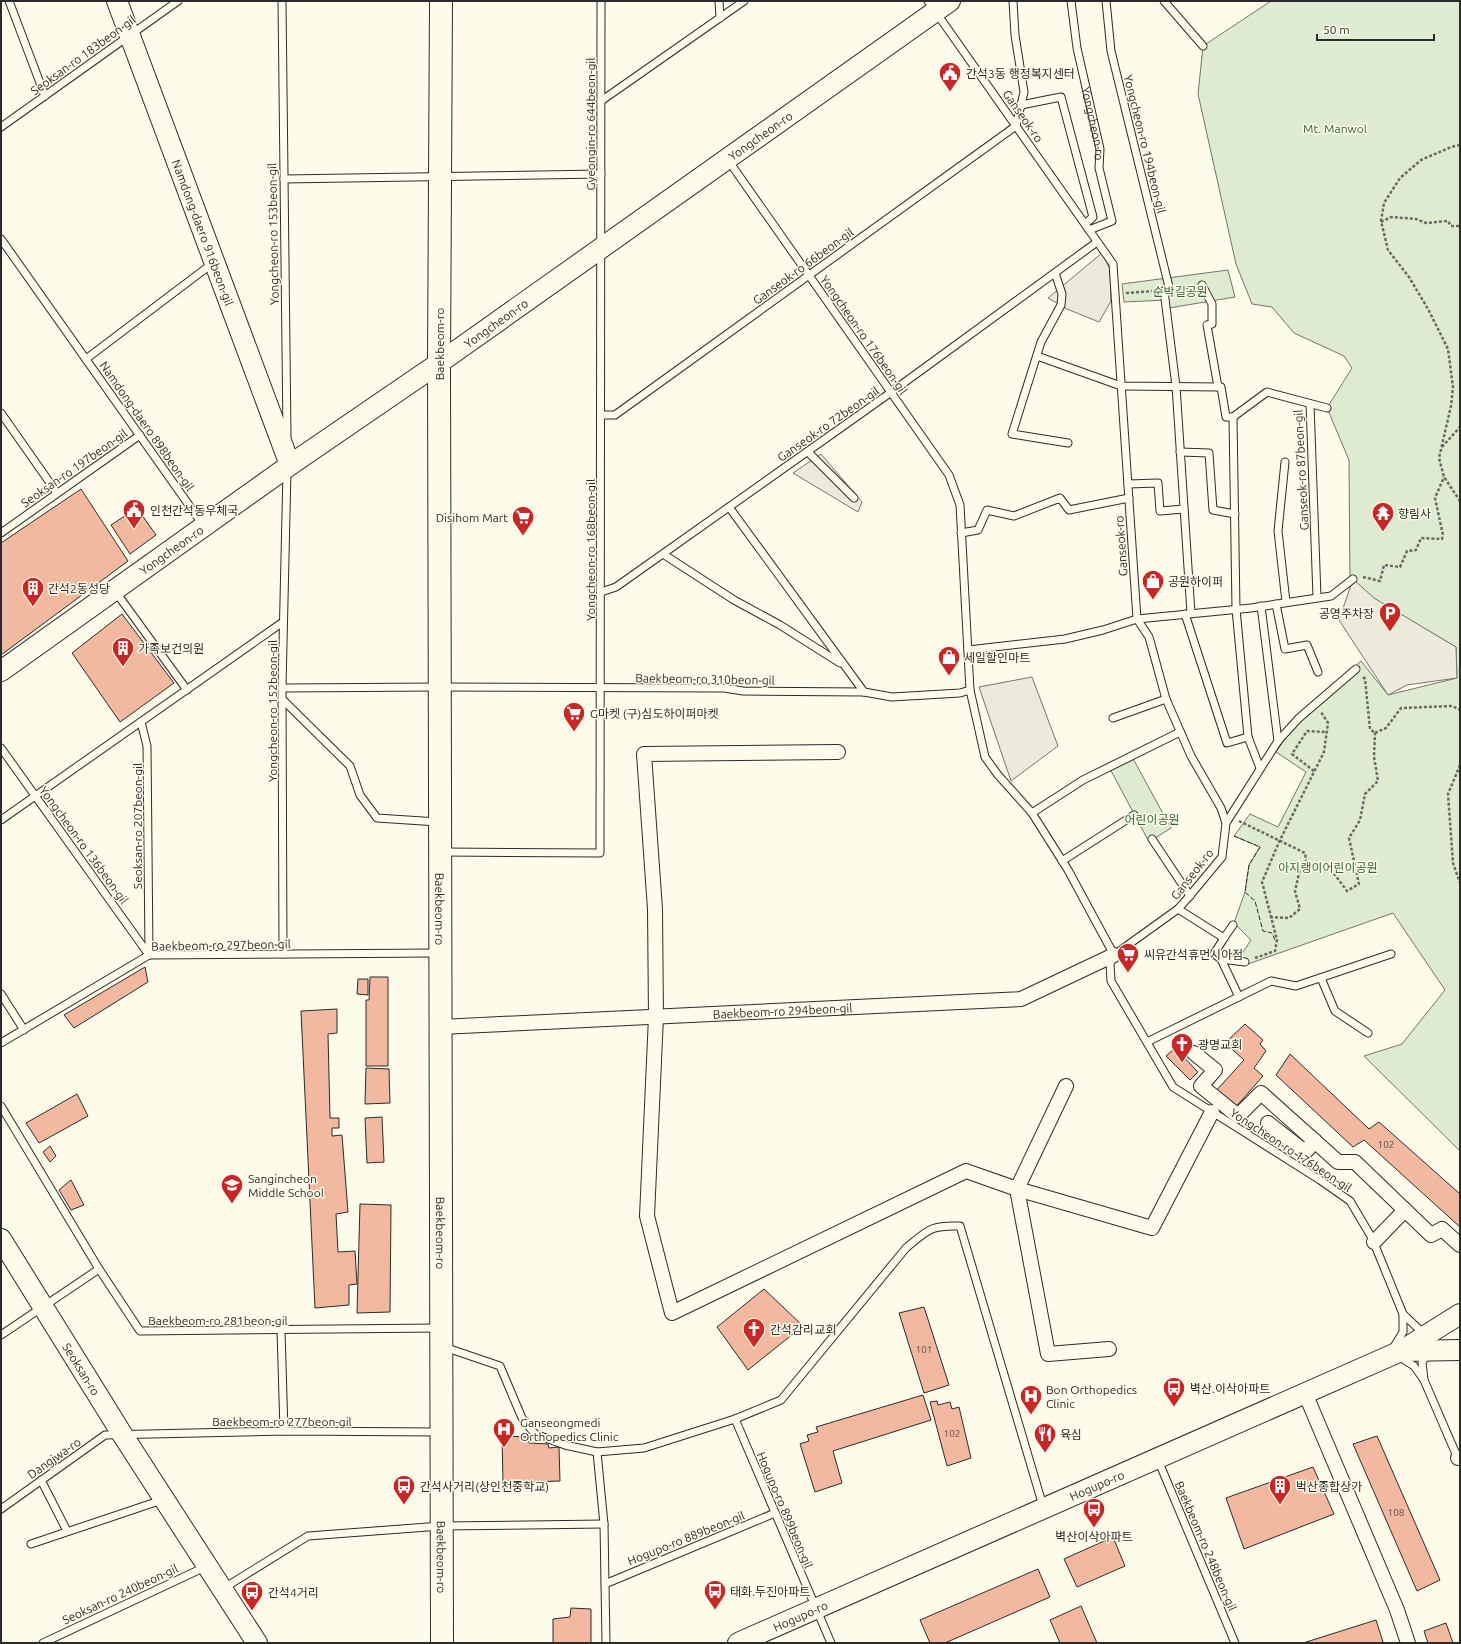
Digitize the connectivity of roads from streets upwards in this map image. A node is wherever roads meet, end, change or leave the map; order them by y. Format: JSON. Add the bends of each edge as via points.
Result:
{"nodes":[{"id":1,"x":117,"y":1,"type":"edge"},
{"id":2,"x":441,"y":1,"type":"edge"},
{"id":3,"x":938,"y":4,"type":"edge"},
{"id":4,"x":439,"y":363,"type":"junction"},
{"id":5,"x":288,"y":462,"type":"junction"},
{"id":6,"x":1,"y":671,"type":"edge"},
{"id":7,"x":838,"y":752,"type":"dead end"},
{"id":8,"x":1114,"y":955,"type":"road end"},
{"id":9,"x":656,"y":1017,"type":"junction"},
{"id":10,"x":440,"y":1027,"type":"junction"},
{"id":11,"x":1194,"y":1053,"type":"dead end"},
{"id":12,"x":1066,"y":1086,"type":"dead end"},
{"id":13,"x":1212,"y":1112,"type":"road end"},
{"id":14,"x":1268,"y":1124,"type":"dead end"},
{"id":15,"x":1315,"y":1141,"type":"junction"},
{"id":16,"x":1017,"y":1189,"type":"junction"},
{"id":17,"x":1405,"y":1210,"type":"junction"},
{"id":18,"x":1,"y":1239,"type":"edge"},
{"id":19,"x":1374,"y":1242,"type":"road end"},
{"id":20,"x":1460,"y":1245,"type":"edge"},
{"id":21,"x":1460,"y":1314,"type":"edge"},
{"id":22,"x":1428,"y":1343,"type":"junction"},
{"id":23,"x":1109,"y":1349,"type":"dead end"},
{"id":24,"x":1460,"y":1350,"type":"edge"},
{"id":25,"x":1305,"y":1393,"type":"junction"},
{"id":26,"x":253,"y":1641,"type":"edge"},
{"id":27,"x":442,"y":1643,"type":"edge"},
{"id":28,"x":738,"y":1643,"type":"edge"},
{"id":29,"x":1408,"y":1643,"type":"edge"}],
"edges":[{"from":1,"to":5,"type":"street","name":"Namdong-daero 916beon-gil"},
{"from":2,"to":4,"type":"main road","name":"Baekbeom-ro"},
{"from":3,"to":4,"type":"street","name":"Yongcheon-ro"},
{"from":4,"to":5,"type":"street","name":"Yongcheon-ro"},
{"from":4,"to":10,"type":"main road","name":"Baekbeom-ro"},
{"from":5,"to":6,"type":"street","name":"Yongcheon-ro","via":[[204,526]]},
{"from":7,"to":9,"type":"street","via":[[644,754],[655,909]]},
{"from":8,"to":9,"type":"street","name":"Baekbeom-ro 294beon-gil","via":[[1021,999]]},
{"from":9,"to":10,"type":"street","name":"Baekbeom-ro 294beon-gil"},
{"from":9,"to":16,"type":"street","via":[[647,1216],[672,1313],[966,1171]]},
{"from":10,"to":27,"type":"main road","name":"Baekbeom-ro"},
{"from":11,"to":15,"type":"street","via":[[1215,1070],[1201,1086],[1238,1116],[1261,1093]]},
{"from":12,"to":16,"type":"street"},
{"from":13,"to":16,"type":"street","via":[[1152,1228]]},
{"from":14,"to":15,"type":"street","via":[[1305,1152]]},
{"from":15,"to":17,"type":"street","via":[[1338,1162],[1355,1162]]},
{"from":16,"to":23,"type":"street","via":[[1048,1354]]},
{"from":17,"to":19,"type":"street"},
{"from":17,"to":20,"type":"street","via":[[1431,1235],[1442,1229]]},
{"from":18,"to":26,"type":"street","name":"Seoksan-ro"},
{"from":21,"to":22,"type":"street","name":"Hogupo-ro"},
{"from":22,"to":24,"type":"street"},
{"from":22,"to":25,"type":"street","name":"Hogupo-ro","via":[[1394,1354]]},
{"from":25,"to":28,"type":"street","name":"Hogupo-ro"},
{"from":25,"to":29,"type":"street","via":[[1397,1610]]}]}
